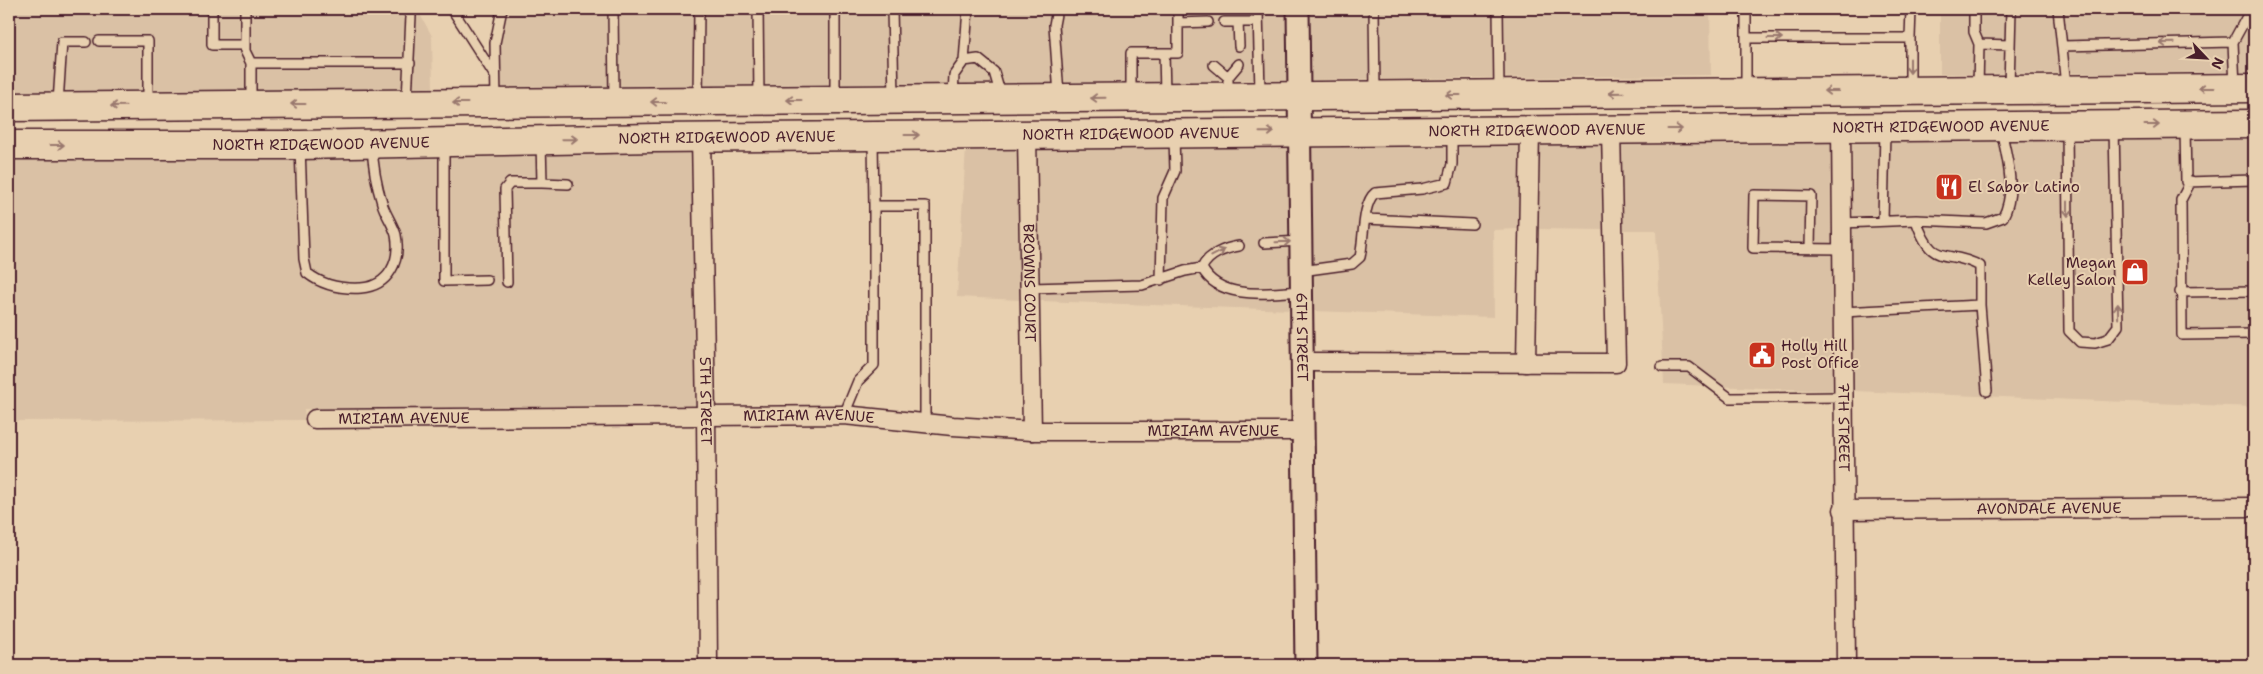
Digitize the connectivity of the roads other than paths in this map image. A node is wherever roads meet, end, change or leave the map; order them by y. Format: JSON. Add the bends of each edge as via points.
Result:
{"nodes":[{"id":1,"x":212,"y":9,"type":"edge"},
{"id":2,"x":245,"y":9,"type":"edge"},
{"id":3,"x":406,"y":9,"type":"edge"},
{"id":4,"x":452,"y":9,"type":"edge"},
{"id":5,"x":502,"y":9,"type":"edge"},
{"id":6,"x":613,"y":9,"type":"edge"},
{"id":7,"x":698,"y":9,"type":"edge"},
{"id":8,"x":758,"y":9,"type":"edge"},
{"id":9,"x":835,"y":9,"type":"edge"},
{"id":10,"x":892,"y":9,"type":"edge"},
{"id":11,"x":968,"y":9,"type":"edge"},
{"id":12,"x":1057,"y":9,"type":"edge"},
{"id":13,"x":1178,"y":9,"type":"edge"},
{"id":14,"x":1258,"y":9,"type":"edge"},
{"id":15,"x":1298,"y":9,"type":"edge"},
{"id":16,"x":1374,"y":9,"type":"edge"},
{"id":17,"x":1498,"y":9,"type":"edge"},
{"id":18,"x":1746,"y":9,"type":"edge"},
{"id":19,"x":1911,"y":9,"type":"edge"},
{"id":20,"x":1974,"y":9,"type":"edge"},
{"id":21,"x":2011,"y":9,"type":"edge"},
{"id":22,"x":2058,"y":9,"type":"edge"},
{"id":23,"x":2251,"y":9,"type":"edge"},
{"id":24,"x":1208,"y":22,"type":"dead end"},
{"id":25,"x":1224,"y":22,"type":"dead end"},
{"id":26,"x":1238,"y":22,"type":"junction"},
{"id":27,"x":1258,"y":22,"type":"junction"},
{"id":28,"x":1178,"y":23,"type":"junction"},
{"id":29,"x":1746,"y":38,"type":"junction"},
{"id":30,"x":1910,"y":38,"type":"junction"},
{"id":31,"x":99,"y":41,"type":"dead end"},
{"id":32,"x":86,"y":42,"type":"dead end"},
{"id":33,"x":2233,"y":42,"type":"junction"},
{"id":34,"x":1980,"y":44,"type":"junction"},
{"id":35,"x":245,"y":45,"type":"junction"},
{"id":36,"x":2010,"y":45,"type":"junction"},
{"id":37,"x":1239,"y":46,"type":"dead end"},
{"id":38,"x":2062,"y":46,"type":"junction"},
{"id":39,"x":1164,"y":53,"type":"junction"},
{"id":40,"x":964,"y":61,"type":"junction"},
{"id":41,"x":251,"y":62,"type":"junction"},
{"id":42,"x":410,"y":63,"type":"junction"},
{"id":43,"x":1239,"y":64,"type":"dead end"},
{"id":44,"x":1214,"y":65,"type":"dead end"},
{"id":45,"x":1228,"y":86,"type":"junction"},
{"id":46,"x":2244,"y":88,"type":"edge"},
{"id":47,"x":1978,"y":89,"type":"junction"},
{"id":48,"x":2067,"y":89,"type":"junction"},
{"id":49,"x":496,"y":90,"type":"junction"},
{"id":50,"x":2008,"y":90,"type":"junction"},
{"id":51,"x":1904,"y":91,"type":"junction"},
{"id":52,"x":1746,"y":92,"type":"junction"},
{"id":53,"x":1499,"y":94,"type":"junction"},
{"id":54,"x":1375,"y":95,"type":"junction"},
{"id":55,"x":1260,"y":96,"type":"junction"},
{"id":56,"x":1300,"y":96,"type":"junction"},
{"id":57,"x":1131,"y":97,"type":"junction"},
{"id":58,"x":1165,"y":97,"type":"junction"},
{"id":59,"x":1060,"y":98,"type":"junction"},
{"id":60,"x":953,"y":99,"type":"junction"},
{"id":61,"x":1001,"y":99,"type":"junction"},
{"id":62,"x":759,"y":100,"type":"junction"},
{"id":63,"x":835,"y":100,"type":"junction"},
{"id":64,"x":894,"y":100,"type":"junction"},
{"id":65,"x":698,"y":101,"type":"junction"},
{"id":66,"x":614,"y":102,"type":"junction"},
{"id":67,"x":407,"y":104,"type":"junction"},
{"id":68,"x":148,"y":105,"type":"junction"},
{"id":69,"x":251,"y":105,"type":"junction"},
{"id":70,"x":9,"y":106,"type":"edge"},
{"id":71,"x":58,"y":106,"type":"junction"},
{"id":72,"x":2254,"y":124,"type":"edge"},
{"id":73,"x":2114,"y":125,"type":"junction"},
{"id":74,"x":2185,"y":125,"type":"junction"},
{"id":75,"x":2067,"y":126,"type":"junction"},
{"id":76,"x":2000,"y":127,"type":"junction"},
{"id":77,"x":1841,"y":128,"type":"junction"},
{"id":78,"x":1885,"y":128,"type":"junction"},
{"id":79,"x":1530,"y":130,"type":"junction"},
{"id":80,"x":1611,"y":130,"type":"junction"},
{"id":81,"x":1452,"y":131,"type":"junction"},
{"id":82,"x":1300,"y":132,"type":"junction"},
{"id":83,"x":1174,"y":133,"type":"junction"},
{"id":84,"x":1027,"y":135,"type":"junction"},
{"id":85,"x":873,"y":136,"type":"junction"},
{"id":86,"x":701,"y":137,"type":"junction"},
{"id":87,"x":654,"y":138,"type":"junction"},
{"id":88,"x":542,"y":140,"type":"junction"},
{"id":89,"x":444,"y":142,"type":"junction"},
{"id":90,"x":372,"y":143,"type":"junction"},
{"id":91,"x":9,"y":145,"type":"edge"},
{"id":92,"x":300,"y":145,"type":"junction"},
{"id":93,"x":2254,"y":180,"type":"edge"},
{"id":94,"x":2191,"y":182,"type":"junction"},
{"id":95,"x":542,"y":183,"type":"junction"},
{"id":96,"x":568,"y":184,"type":"dead end"},
{"id":97,"x":874,"y":206,"type":"junction"},
{"id":98,"x":1366,"y":219,"type":"junction"},
{"id":99,"x":1916,"y":220,"type":"junction"},
{"id":100,"x":1883,"y":221,"type":"junction"},
{"id":101,"x":1842,"y":223,"type":"junction"},
{"id":102,"x":1472,"y":224,"type":"dead end"},
{"id":103,"x":1301,"y":241,"type":"junction"},
{"id":104,"x":1264,"y":243,"type":"dead end"},
{"id":105,"x":1240,"y":246,"type":"dead end"},
{"id":106,"x":1810,"y":248,"type":"junction"},
{"id":107,"x":1842,"y":249,"type":"junction"},
{"id":108,"x":1202,"y":268,"type":"junction"},
{"id":109,"x":487,"y":280,"type":"dead end"},
{"id":110,"x":1161,"y":280,"type":"junction"},
{"id":111,"x":1301,"y":281,"type":"junction"},
{"id":112,"x":507,"y":282,"type":"dead end"},
{"id":113,"x":1030,"y":288,"type":"junction"},
{"id":114,"x":2254,"y":291,"type":"edge"},
{"id":115,"x":2180,"y":292,"type":"junction"},
{"id":116,"x":1980,"y":305,"type":"junction"},
{"id":117,"x":1842,"y":312,"type":"junction"},
{"id":118,"x":2254,"y":334,"type":"edge"},
{"id":119,"x":1302,"y":362,"type":"junction"},
{"id":120,"x":1526,"y":363,"type":"junction"},
{"id":121,"x":1662,"y":367,"type":"dead end"},
{"id":122,"x":1987,"y":391,"type":"dead end"},
{"id":123,"x":1843,"y":397,"type":"junction"},
{"id":124,"x":706,"y":414,"type":"junction"},
{"id":125,"x":844,"y":415,"type":"junction"},
{"id":126,"x":315,"y":419,"type":"dead end"},
{"id":127,"x":925,"y":423,"type":"junction"},
{"id":128,"x":1032,"y":431,"type":"junction"},
{"id":129,"x":1302,"y":431,"type":"junction"},
{"id":130,"x":2254,"y":507,"type":"edge"},
{"id":131,"x":1843,"y":510,"type":"junction"},
{"id":132,"x":708,"y":665,"type":"edge"},
{"id":133,"x":1306,"y":665,"type":"edge"},
{"id":134,"x":1846,"y":665,"type":"edge"}],
"edges":[{"from":1,"to":35,"type":"lane","via":[[212,45]]},
{"from":2,"to":35,"type":"lane"},
{"from":3,"to":42,"type":"lane","via":[[411,16]]},
{"from":4,"to":49,"type":"lane"},
{"from":5,"to":49,"type":"lane","via":[[495,43]]},
{"from":6,"to":66,"type":"lane"},
{"from":7,"to":65,"type":"lane"},
{"from":8,"to":62,"type":"lane"},
{"from":9,"to":63,"type":"lane"},
{"from":10,"to":64,"type":"lane"},
{"from":11,"to":40,"type":"lane"},
{"from":12,"to":59,"type":"lane","via":[[1054,25]]},
{"from":13,"to":28,"type":"lane"},
{"from":14,"to":27,"type":"lane"},
{"from":15,"to":56,"type":"street","name":"6TH STREET"},
{"from":16,"to":54,"type":"lane"},
{"from":17,"to":53,"type":"lane"},
{"from":18,"to":29,"type":"lane"},
{"from":19,"to":30,"type":"lane"},
{"from":20,"to":34,"type":"lane","via":[[1974,32]]},
{"from":21,"to":36,"type":"lane"},
{"from":22,"to":38,"type":"lane"},
{"from":23,"to":33,"type":"lane"},
{"from":24,"to":28,"type":"lane"},
{"from":25,"to":26,"type":"lane"},
{"from":26,"to":27,"type":"lane"},
{"from":26,"to":37,"type":"lane"},
{"from":27,"to":55,"type":"lane"},
{"from":28,"to":39,"type":"lane","via":[[1178,53]]},
{"from":29,"to":30,"type":"lane","one_way":true},
{"from":29,"to":52,"type":"lane"},
{"from":30,"to":51,"type":"lane","one_way":true},
{"from":31,"to":68,"type":"lane","via":[[148,41]]},
{"from":32,"to":71,"type":"lane","via":[[62,42]]},
{"from":33,"to":38,"type":"lane","one_way":true},
{"from":33,"to":46,"type":"lane"},
{"from":34,"to":36,"type":"lane"},
{"from":34,"to":47,"type":"lane"},
{"from":35,"to":41,"type":"lane"},
{"from":36,"to":50,"type":"lane"},
{"from":38,"to":48,"type":"lane"},
{"from":39,"to":57,"type":"lane","via":[[1131,53]]},
{"from":39,"to":58,"type":"lane"},
{"from":40,"to":60,"type":"lane","via":[[954,76]]},
{"from":40,"to":61,"type":"lane","via":[[978,59],[994,72]]},
{"from":41,"to":42,"type":"lane"},
{"from":41,"to":69,"type":"lane"},
{"from":42,"to":67,"type":"lane"},
{"from":43,"to":45,"type":"lane"},
{"from":44,"to":45,"type":"lane"},
{"from":45,"to":55,"type":"main road"},
{"from":45,"to":58,"type":"main road"},
{"from":46,"to":48,"type":"main road","one_way":true},
{"from":47,"to":50,"type":"main road"},
{"from":47,"to":51,"type":"main road"},
{"from":48,"to":50,"type":"main road"},
{"from":49,"to":66,"type":"main road"},
{"from":49,"to":67,"type":"main road","one_way":true},
{"from":51,"to":52,"type":"main road","one_way":true},
{"from":51,"to":77,"type":"main road","via":[[1861,108]]},
{"from":52,"to":53,"type":"main road","one_way":true},
{"from":53,"to":54,"type":"main road","one_way":true},
{"from":54,"to":56,"type":"main road"},
{"from":55,"to":56,"type":"main road"},
{"from":56,"to":82,"type":"street","name":"6TH STREET"},
{"from":57,"to":58,"type":"main road"},
{"from":57,"to":59,"type":"main road","one_way":true},
{"from":59,"to":61,"type":"main road"},
{"from":60,"to":61,"type":"main road"},
{"from":60,"to":64,"type":"main road"},
{"from":63,"to":62,"type":"main road","one_way":true},
{"from":62,"to":65,"type":"main road"},
{"from":62,"to":86,"type":"main road","via":[[721,120]]},
{"from":63,"to":64,"type":"main road"},
{"from":65,"to":66,"type":"main road","one_way":true},
{"from":65,"to":87,"type":"main road","via":[[680,122]]},
{"from":67,"to":69,"type":"main road","one_way":true},
{"from":68,"to":69,"type":"main road"},
{"from":68,"to":71,"type":"main road","one_way":true},
{"from":70,"to":71,"type":"main road"},
{"from":72,"to":74,"type":"main road","name":"NORTH RIDGEWOOD AVENUE"},
{"from":73,"to":74,"type":"main road","name":"NORTH RIDGEWOOD AVENUE","one_way":true},
{"from":73,"to":75,"type":"main road","name":"NORTH RIDGEWOOD AVENUE"},
{"from":75,"to":73,"type":"lane","one_way":true,"via":[[2069,331],[2080,342],[2095,343],[2108,339],[2118,326]]},
{"from":74,"to":94,"type":"lane","via":[[2186,182]]},
{"from":75,"to":76,"type":"main road","name":"NORTH RIDGEWOOD AVENUE"},
{"from":76,"to":78,"type":"main road","name":"NORTH RIDGEWOOD AVENUE"},
{"from":76,"to":99,"type":"lane","via":[[2009,166],[2010,205],[2003,217],[1986,223]]},
{"from":77,"to":78,"type":"main road","name":"NORTH RIDGEWOOD AVENUE"},
{"from":80,"to":77,"type":"main road","name":"NORTH RIDGEWOOD AVENUE","one_way":true},
{"from":77,"to":101,"type":"street","name":"7TH STREET"},
{"from":78,"to":100,"type":"lane"},
{"from":79,"to":80,"type":"main road","name":"NORTH RIDGEWOOD AVENUE"},
{"from":79,"to":81,"type":"main road","name":"NORTH RIDGEWOOD AVENUE"},
{"from":79,"to":120,"type":"street"},
{"from":80,"to":120,"type":"street","via":[[1616,363]]},
{"from":81,"to":82,"type":"main road","name":"NORTH RIDGEWOOD AVENUE"},
{"from":81,"to":98,"type":"lane","via":[[1452,164],[1447,183],[1422,189],[1375,193],[1370,197]]},
{"from":83,"to":82,"type":"main road","name":"NORTH RIDGEWOOD AVENUE","one_way":true},
{"from":82,"to":103,"type":"street","name":"6TH STREET"},
{"from":83,"to":84,"type":"main road","name":"NORTH RIDGEWOOD AVENUE"},
{"from":83,"to":110,"type":"lane","via":[[1175,171],[1163,198]]},
{"from":85,"to":84,"type":"main road","name":"NORTH RIDGEWOOD AVENUE","one_way":true},
{"from":84,"to":113,"type":"street","name":"BROWNS COURT"},
{"from":85,"to":86,"type":"main road","name":"NORTH RIDGEWOOD AVENUE"},
{"from":85,"to":97,"type":"lane"},
{"from":86,"to":87,"type":"main road","name":"NORTH RIDGEWOOD AVENUE"},
{"from":86,"to":124,"type":"street","name":"5TH STREET"},
{"from":88,"to":87,"type":"main road","name":"NORTH RIDGEWOOD AVENUE","one_way":true},
{"from":88,"to":89,"type":"main road","name":"NORTH RIDGEWOOD AVENUE"},
{"from":88,"to":95,"type":"lane"},
{"from":89,"to":90,"type":"main road","name":"NORTH RIDGEWOOD AVENUE"},
{"from":89,"to":109,"type":"lane","via":[[444,281]]},
{"from":90,"to":92,"type":"main road","name":"NORTH RIDGEWOOD AVENUE"},
{"from":90,"to":92,"type":"lane","via":[[373,165],[382,204],[396,234],[396,257],[384,280],[360,288],[325,284],[307,273]]},
{"from":91,"to":92,"type":"main road","name":"NORTH RIDGEWOOD AVENUE","one_way":true},
{"from":93,"to":94,"type":"lane"},
{"from":94,"to":115,"type":"lane","via":[[2180,200]]},
{"from":95,"to":96,"type":"lane"},
{"from":95,"to":112,"type":"lane","via":[[510,183],[505,190]]},
{"from":97,"to":125,"type":"lane","via":[[874,364],[858,381]]},
{"from":97,"to":127,"type":"lane","via":[[925,206]]},
{"from":98,"to":102,"type":"lane"},
{"from":98,"to":111,"type":"lane","via":[[1360,257],[1352,264]]},
{"from":99,"to":100,"type":"lane"},
{"from":99,"to":116,"type":"lane","via":[[1923,242],[1930,249],[1939,255],[1980,266]]},
{"from":100,"to":101,"type":"lane"},
{"from":101,"to":107,"type":"street","name":"7TH STREET"},
{"from":104,"to":103,"type":"lane","one_way":true},
{"from":103,"to":111,"type":"street","name":"6TH STREET"},
{"from":108,"to":105,"type":"lane","one_way":true,"via":[[1223,250]]},
{"from":106,"to":106,"type":"lane","via":[[1752,248],[1754,196],[1810,196]]},
{"from":106,"to":107,"type":"lane"},
{"from":107,"to":117,"type":"street","name":"7TH STREET"},
{"from":108,"to":110,"type":"lane","via":[[1185,270]]},
{"from":108,"to":111,"type":"lane","via":[[1210,279],[1226,289],[1276,292]]},
{"from":110,"to":113,"type":"lane","via":[[1142,286]]},
{"from":111,"to":119,"type":"street","name":"6TH STREET"},
{"from":113,"to":128,"type":"street","name":"BROWNS COURT"},
{"from":114,"to":115,"type":"lane"},
{"from":115,"to":118,"type":"lane","via":[[2182,335]]},
{"from":116,"to":117,"type":"lane"},
{"from":116,"to":122,"type":"lane"},
{"from":117,"to":123,"type":"street","name":"7TH STREET"},
{"from":119,"to":120,"type":"street"},
{"from":119,"to":129,"type":"street","name":"6TH STREET"},
{"from":121,"to":123,"type":"lane","via":[[1689,367],[1730,398]]},
{"from":123,"to":131,"type":"street","name":"7TH STREET"},
{"from":124,"to":125,"type":"street","name":"MIRIAM AVENUE"},
{"from":124,"to":126,"type":"street","name":"MIRIAM AVENUE"},
{"from":124,"to":132,"type":"street","name":"5TH STREET"},
{"from":125,"to":127,"type":"street","name":"MIRIAM AVENUE"},
{"from":127,"to":128,"type":"street","name":"MIRIAM AVENUE"},
{"from":128,"to":129,"type":"street","name":"MIRIAM AVENUE"},
{"from":129,"to":133,"type":"street","name":"6TH STREET"},
{"from":130,"to":131,"type":"street","name":"AVONDALE AVENUE"},
{"from":131,"to":134,"type":"street","name":"7TH STREET"}]}
